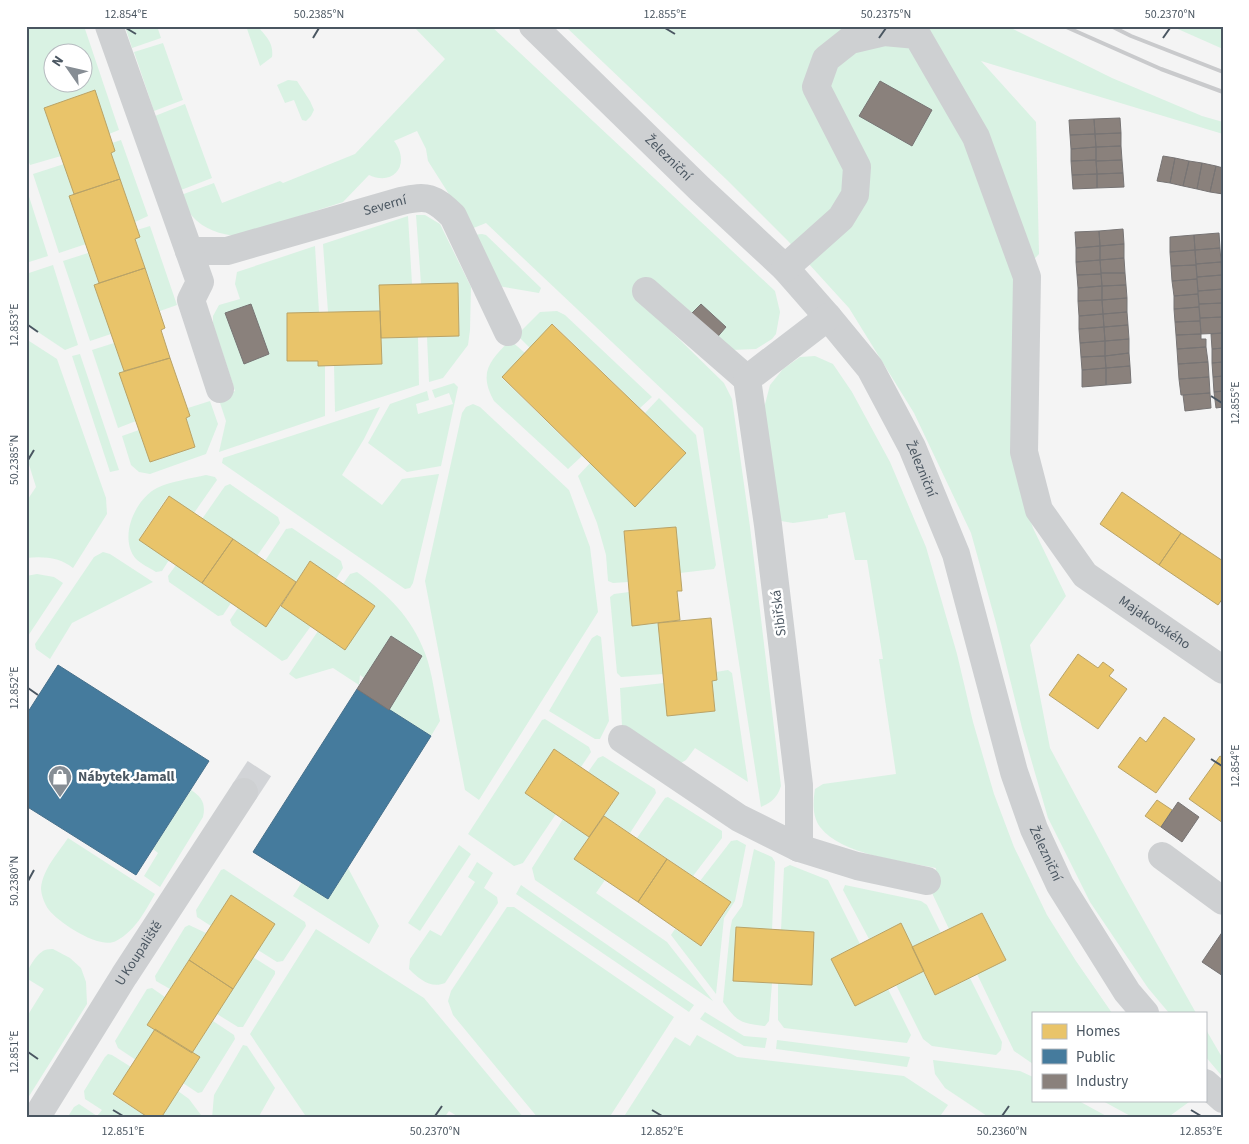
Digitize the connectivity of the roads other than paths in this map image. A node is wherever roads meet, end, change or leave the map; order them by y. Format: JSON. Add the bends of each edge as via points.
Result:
{"nodes":[{"id":1,"x":109,"y":26,"type":"edge"},
{"id":2,"x":533,"y":26,"type":"edge"},
{"id":3,"x":189,"y":251,"type":"junction"},
{"id":4,"x":785,"y":268,"type":"junction"},
{"id":5,"x":646,"y":291,"type":"dead end"},
{"id":6,"x":828,"y":317,"type":"junction"},
{"id":7,"x":508,"y":332,"type":"dead end"},
{"id":8,"x":747,"y":380,"type":"junction"},
{"id":9,"x":220,"y":389,"type":"dead end"},
{"id":10,"x":1223,"y":670,"type":"edge"},
{"id":11,"x":622,"y":739,"type":"dead end"},
{"id":12,"x":244,"y":792,"type":"tunnel mouth"},
{"id":13,"x":799,"y":848,"type":"junction"},
{"id":14,"x":1162,"y":856,"type":"dead end"},
{"id":15,"x":927,"y":881,"type":"dead end"},
{"id":16,"x":1223,"y":901,"type":"edge"},
{"id":17,"x":1144,"y":1012,"type":"edge"},
{"id":18,"x":1206,"y":1085,"type":"edge"},
{"id":19,"x":1223,"y":1099,"type":"edge"},
{"id":20,"x":36,"y":1118,"type":"edge"}],
"edges":[{"from":1,"to":3,"type":"street"},
{"from":2,"to":4,"type":"street","name":"Železniční"},
{"from":3,"to":7,"type":"street","name":"Severní","via":[[227,251],[423,197],[439,203],[453,216]]},
{"from":3,"to":9,"type":"street","via":[[200,282],[191,300]]},
{"from":4,"to":6,"type":"street","name":"Železniční"},
{"from":4,"to":10,"type":"street","name":"Majakovského","via":[[841,218],[855,196],[857,167],[816,87],[826,59],[850,40],[884,32],[918,35],[976,137],[1027,277],[1024,452],[1039,510],[1085,575]]},
{"from":5,"to":8,"type":"street"},
{"from":6,"to":8,"type":"street"},
{"from":6,"to":17,"type":"street","name":"Železniční","via":[[870,368],[912,447],[956,554],[1014,772],[1038,837],[1060,885],[1127,992]]},
{"from":8,"to":13,"type":"street","name":"Sibiřská","via":[[800,785]]},
{"from":11,"to":13,"type":"street","via":[[739,818]]},
{"from":12,"to":20,"type":"street","name":"U Koupaliště"},
{"from":13,"to":15,"type":"street","via":[[858,866]]},
{"from":14,"to":16,"type":"street"},
{"from":18,"to":19,"type":"street"}]}
